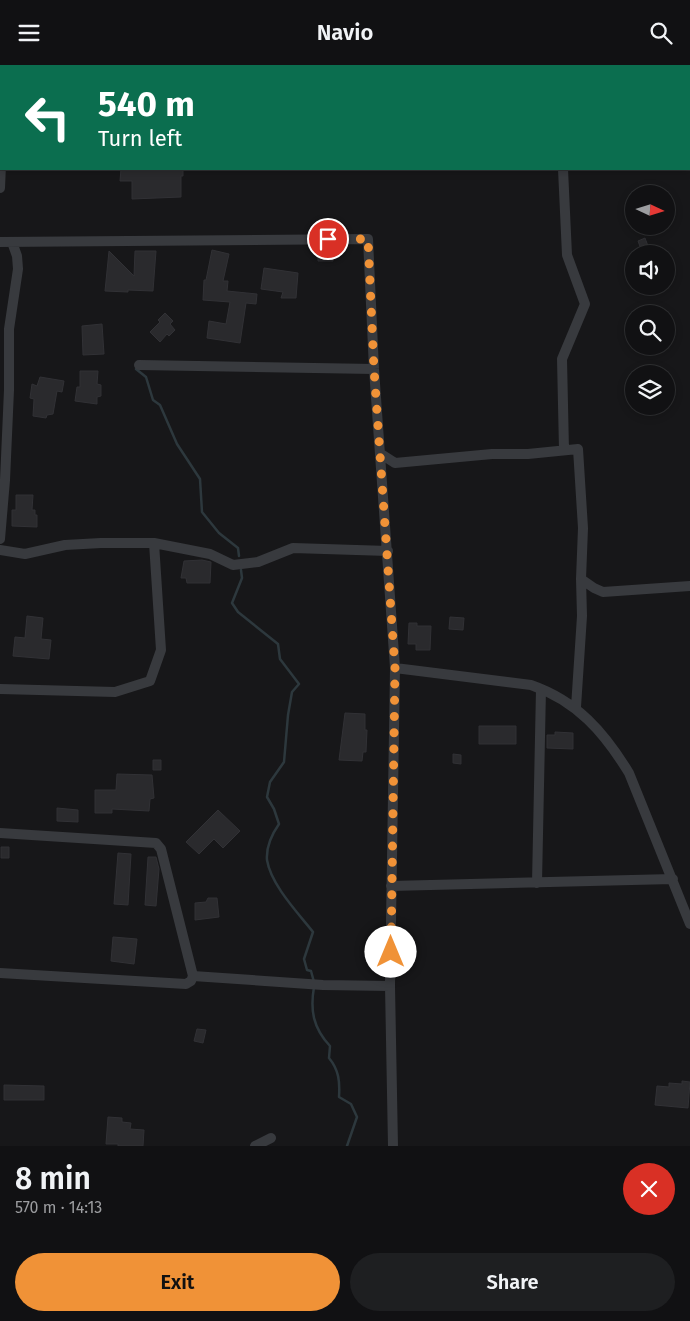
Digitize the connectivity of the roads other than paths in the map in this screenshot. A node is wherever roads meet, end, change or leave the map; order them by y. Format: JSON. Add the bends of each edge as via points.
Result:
{"nodes":[{"id":1,"x":1,"y":170,"type":"edge"},
{"id":2,"x":563,"y":170,"type":"edge"},
{"id":3,"x":0,"y":188,"type":"edge"},
{"id":4,"x":0,"y":242,"type":"edge"},
{"id":5,"x":12,"y":242,"type":"junction"},
{"id":6,"x":138,"y":365,"type":"dead end"},
{"id":7,"x":374,"y":369,"type":"junction"},
{"id":8,"x":564,"y":450,"type":"junction"},
{"id":9,"x":381,"y":454,"type":"junction"},
{"id":10,"x":0,"y":539,"type":"edge"},
{"id":11,"x":154,"y":543,"type":"junction"},
{"id":12,"x":0,"y":550,"type":"edge"},
{"id":13,"x":388,"y":551,"type":"junction"},
{"id":14,"x":581,"y":579,"type":"junction"},
{"id":15,"x":690,"y":585,"type":"edge"},
{"id":16,"x":395,"y":668,"type":"junction"},
{"id":17,"x":0,"y":689,"type":"edge"},
{"id":18,"x":541,"y":689,"type":"junction"},
{"id":19,"x":576,"y":707,"type":"junction"},
{"id":20,"x":0,"y":833,"type":"edge"},
{"id":21,"x":673,"y":879,"type":"junction"},
{"id":22,"x":537,"y":883,"type":"junction"},
{"id":23,"x":391,"y":885,"type":"junction"},
{"id":24,"x":690,"y":924,"type":"edge"},
{"id":25,"x":0,"y":973,"type":"edge"},
{"id":26,"x":192,"y":976,"type":"junction"},
{"id":27,"x":390,"y":986,"type":"junction"},
{"id":28,"x":271,"y":1137,"type":"dead end"},
{"id":29,"x":255,"y":1146,"type":"edge"},
{"id":30,"x":393,"y":1146,"type":"edge"}],
"edges":[{"from":1,"to":3,"type":"street"},
{"from":2,"to":8,"type":"street","via":[[567,255],[585,304],[562,359]]},
{"from":4,"to":5,"type":"street"},
{"from":5,"to":7,"type":"street","via":[[368,239]]},
{"from":5,"to":10,"type":"street","via":[[18,269],[9,329],[6,475]]},
{"from":6,"to":7,"type":"street"},
{"from":7,"to":9,"type":"street"},
{"from":8,"to":9,"type":"street","via":[[395,463]]},
{"from":8,"to":14,"type":"street","via":[[578,449],[584,528]]},
{"from":9,"to":13,"type":"street"},
{"from":11,"to":12,"type":"street","via":[[65,545],[25,554]]},
{"from":11,"to":13,"type":"street","via":[[210,554],[233,565],[258,562],[294,548]]},
{"from":11,"to":17,"type":"street","via":[[161,650],[150,681],[115,692]]},
{"from":13,"to":16,"type":"street"},
{"from":14,"to":15,"type":"street","via":[[603,592]]},
{"from":14,"to":19,"type":"street"},
{"from":16,"to":18,"type":"street","via":[[531,685]]},
{"from":16,"to":23,"type":"street"},
{"from":18,"to":19,"type":"street"},
{"from":18,"to":22,"type":"street"},
{"from":19,"to":21,"type":"street","via":[[595,725],[629,773]]},
{"from":20,"to":26,"type":"street","via":[[156,843],[161,849]]},
{"from":21,"to":22,"type":"street"},
{"from":21,"to":24,"type":"street"},
{"from":22,"to":23,"type":"street"},
{"from":23,"to":27,"type":"street"},
{"from":25,"to":26,"type":"street","via":[[186,984]]},
{"from":26,"to":27,"type":"street"},
{"from":27,"to":30,"type":"street"},
{"from":28,"to":29,"type":"street"}]}
